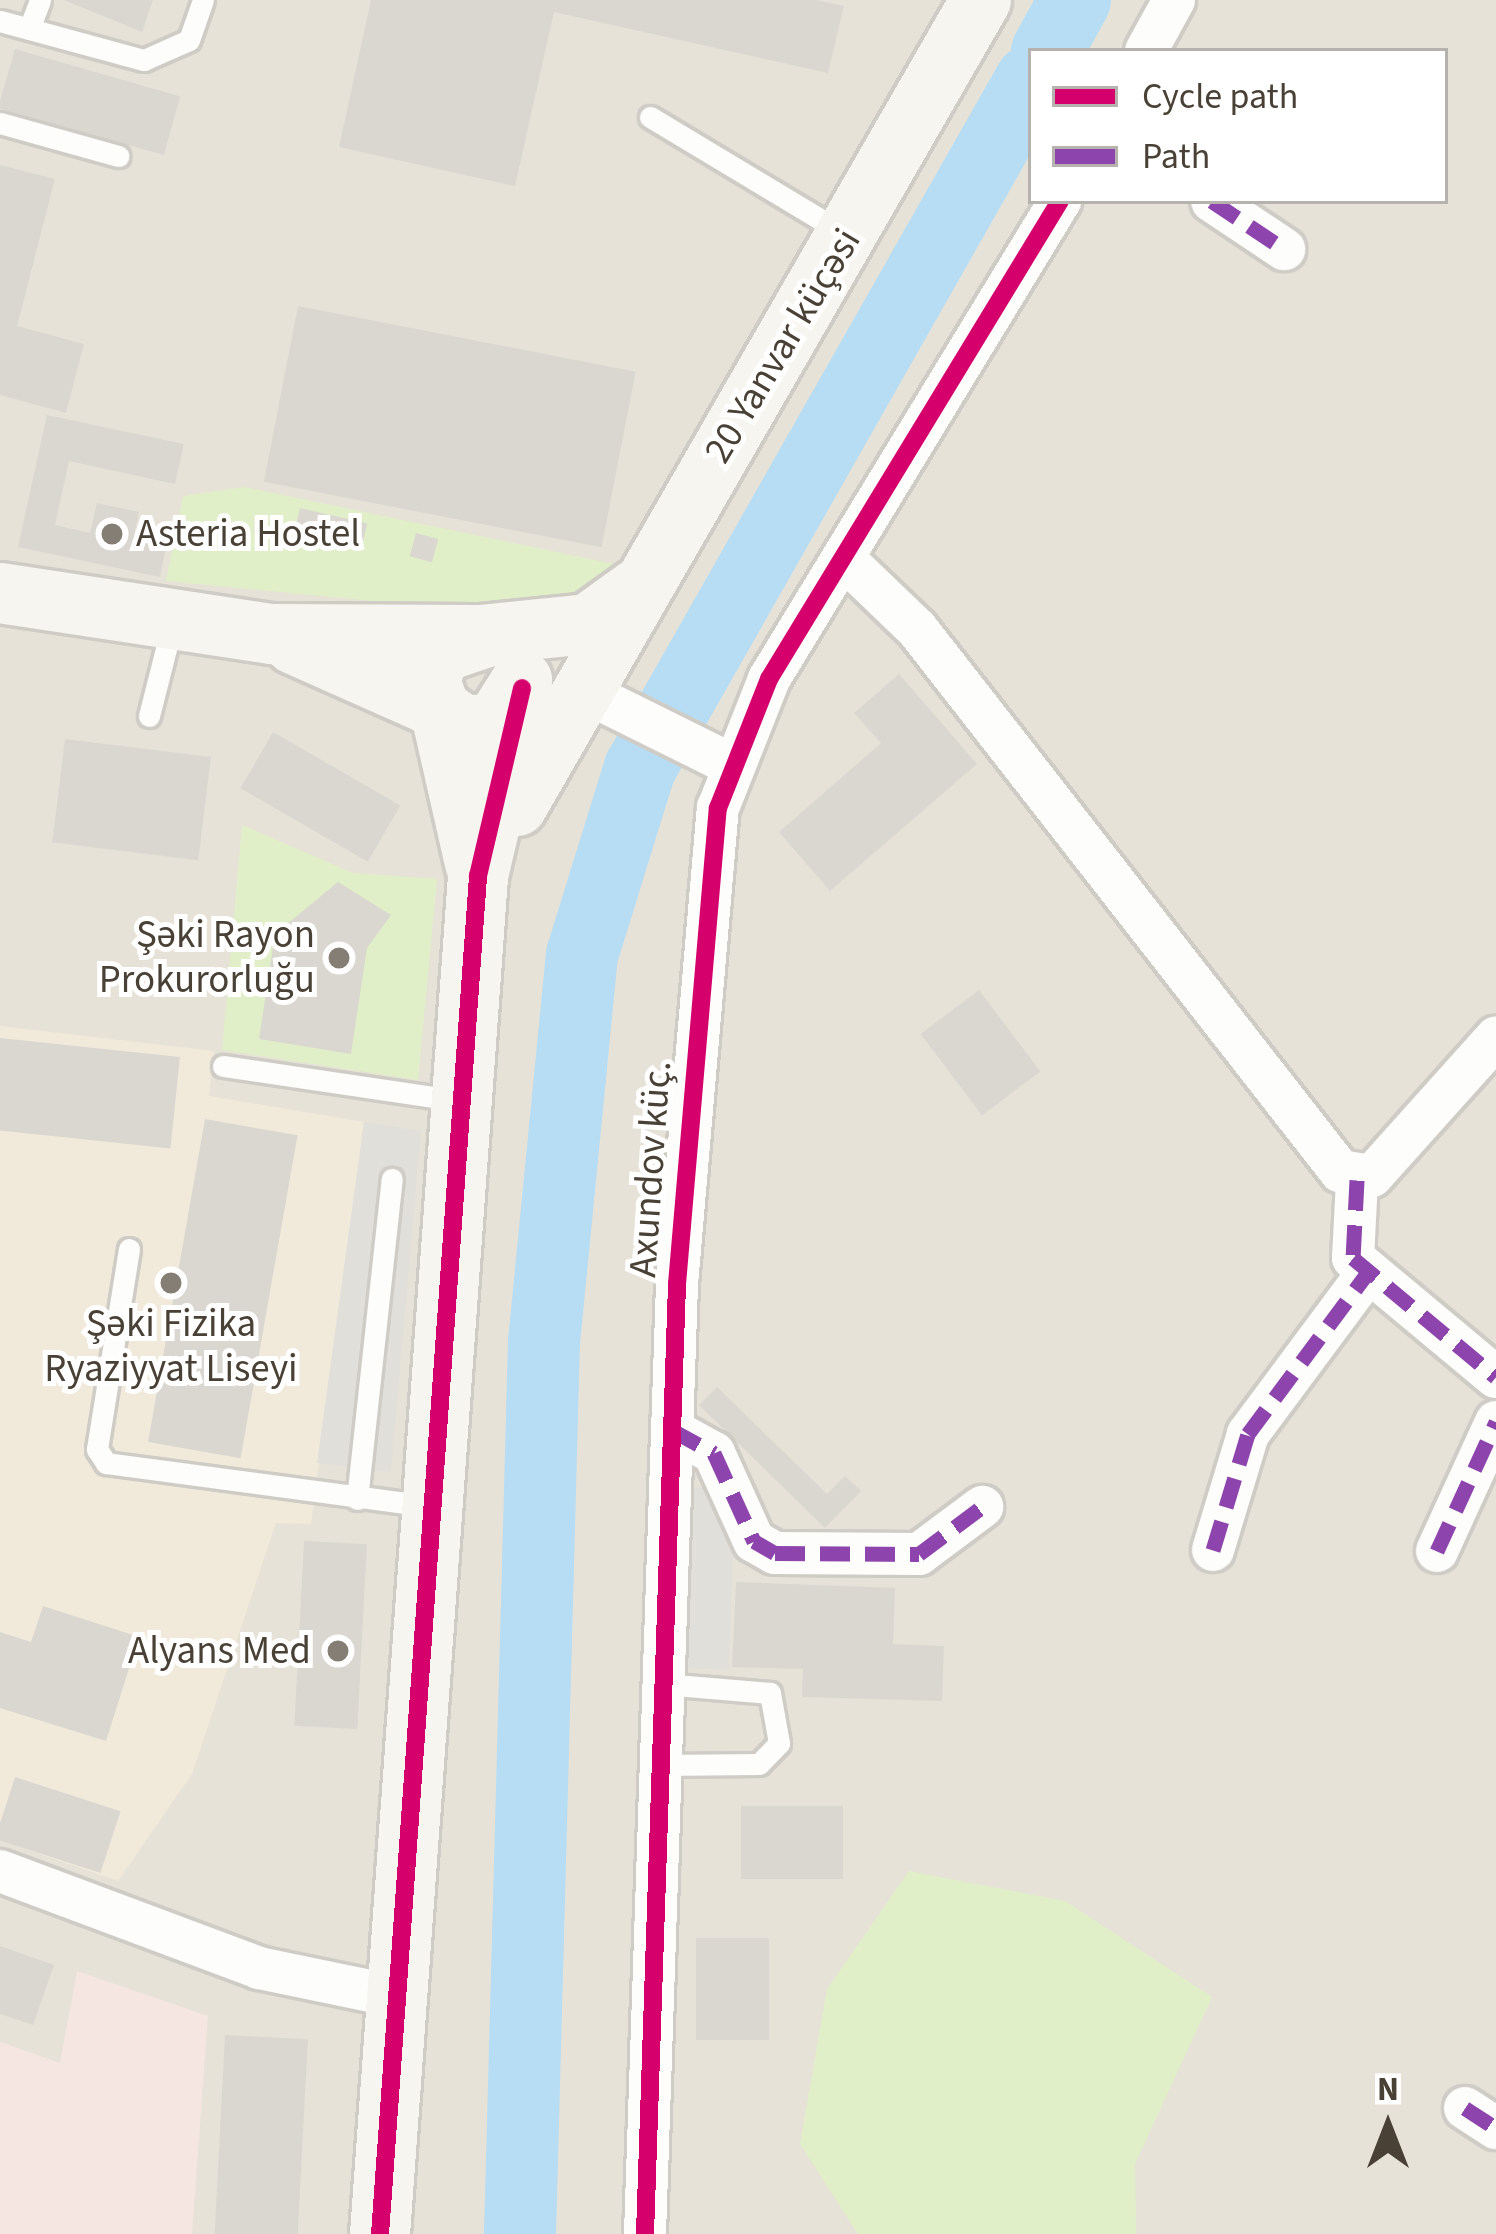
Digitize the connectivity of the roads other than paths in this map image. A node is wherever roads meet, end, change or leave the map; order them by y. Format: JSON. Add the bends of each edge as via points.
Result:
{"nodes":[{"id":1,"x":40,"y":0,"type":"edge"},
{"id":2,"x":203,"y":0,"type":"edge"},
{"id":3,"x":981,"y":0,"type":"edge"},
{"id":4,"x":1174,"y":0,"type":"edge"},
{"id":5,"x":0,"y":22,"type":"edge"},
{"id":6,"x":29,"y":29,"type":"junction"},
{"id":7,"x":1148,"y":48,"type":"edge"},
{"id":8,"x":650,"y":117,"type":"dead end"},
{"id":9,"x":0,"y":123,"type":"edge"},
{"id":10,"x":118,"y":156,"type":"dead end"},
{"id":11,"x":1058,"y":204,"type":"edge"},
{"id":12,"x":1216,"y":204,"type":"edge"},
{"id":13,"x":848,"y":236,"type":"junction"},
{"id":14,"x":1284,"y":249,"type":"dead end"},
{"id":15,"x":845,"y":560,"type":"junction"},
{"id":16,"x":644,"y":583,"type":"junction"},
{"id":17,"x":0,"y":593,"type":"edge"},
{"id":18,"x":173,"y":621,"type":"junction"},
{"id":19,"x":272,"y":634,"type":"junction"},
{"id":20,"x":492,"y":685,"type":"junction"},
{"id":21,"x":594,"y":697,"type":"junction"},
{"id":22,"x":149,"y":716,"type":"dead end"},
{"id":23,"x":730,"y":764,"type":"junction"},
{"id":24,"x":478,"y":876,"type":"junction"},
{"id":25,"x":1496,"y":1038,"type":"edge"},
{"id":26,"x":223,"y":1066,"type":"dead end"},
{"id":27,"x":459,"y":1101,"type":"junction"},
{"id":28,"x":392,"y":1179,"type":"dead end"},
{"id":29,"x":1357,"y":1180,"type":"junction"},
{"id":30,"x":129,"y":1249,"type":"dead end"},
{"id":31,"x":1366,"y":1275,"type":"junction"},
{"id":32,"x":1496,"y":1377,"type":"edge"},
{"id":33,"x":1496,"y":1423,"type":"edge"},
{"id":34,"x":672,"y":1430,"type":"junction"},
{"id":35,"x":357,"y":1499,"type":"junction"},
{"id":36,"x":433,"y":1507,"type":"junction"},
{"id":37,"x":982,"y":1507,"type":"dead end"},
{"id":38,"x":1213,"y":1550,"type":"dead end"},
{"id":39,"x":1437,"y":1551,"type":"dead end"},
{"id":40,"x":663,"y":1684,"type":"junction"},
{"id":41,"x":660,"y":1765,"type":"junction"},
{"id":42,"x":0,"y":1871,"type":"edge"},
{"id":43,"x":399,"y":1997,"type":"junction"},
{"id":44,"x":380,"y":2234,"type":"edge"},
{"id":45,"x":644,"y":2234,"type":"edge"}],
"edges":[{"from":1,"to":6,"type":"lane"},
{"from":2,"to":6,"type":"lane","via":[[190,40],[169,58]]},
{"from":3,"to":13,"type":"main road","name":"20 Yanvar küçəsi"},
{"from":4,"to":7,"type":"street"},
{"from":5,"to":6,"type":"lane"},
{"from":8,"to":13,"type":"lane"},
{"from":9,"to":10,"type":"lane"},
{"from":11,"to":15,"type":"street","name":"Axundov küç."},
{"from":12,"to":14,"type":"street"},
{"from":13,"to":16,"type":"main road","name":"20 Yanvar küçəsi"},
{"from":15,"to":23,"type":"street","name":"Axundov küç."},
{"from":15,"to":29,"type":"street","via":[[916,629]]},
{"from":16,"to":20,"type":"main road"},
{"from":16,"to":21,"type":"main road","name":"20 Yanvar küçəsi"},
{"from":17,"to":18,"type":"main road"},
{"from":18,"to":19,"type":"main road"},
{"from":18,"to":22,"type":"lane"},
{"from":19,"to":20,"type":"main road"},
{"from":19,"to":20,"type":"main road"},
{"from":20,"to":21,"type":"main road"},
{"from":20,"to":21,"type":"main road"},
{"from":20,"to":24,"type":"main road"},
{"from":21,"to":23,"type":"street"},
{"from":21,"to":24,"type":"main road","name":"20 Yanvar küçəsi"},
{"from":23,"to":34,"type":"street","name":"Axundov küç.","via":[[700,938]]},
{"from":24,"to":27,"type":"main road"},
{"from":25,"to":29,"type":"street","via":[[1382,1167]]},
{"from":26,"to":27,"type":"lane"},
{"from":27,"to":36,"type":"main road"},
{"from":28,"to":35,"type":"lane"},
{"from":29,"to":31,"type":"street","via":[[1348,1228]]},
{"from":30,"to":35,"type":"lane","via":[[97,1449],[106,1462]]},
{"from":31,"to":32,"type":"street"},
{"from":31,"to":38,"type":"street","via":[[1248,1434]]},
{"from":33,"to":39,"type":"street"},
{"from":34,"to":37,"type":"street","via":[[714,1454],[754,1541],[775,1553],[919,1554]]},
{"from":34,"to":40,"type":"street","name":"Axundov küç."},
{"from":35,"to":36,"type":"lane"},
{"from":36,"to":43,"type":"main road"},
{"from":40,"to":41,"type":"street","name":"Axundov küç."},
{"from":40,"to":41,"type":"lane","via":[[770,1693],[779,1743],[759,1764]]},
{"from":41,"to":45,"type":"street","name":"Axundov küç."},
{"from":42,"to":43,"type":"street","via":[[259,1968]]},
{"from":43,"to":44,"type":"main road"}]}
